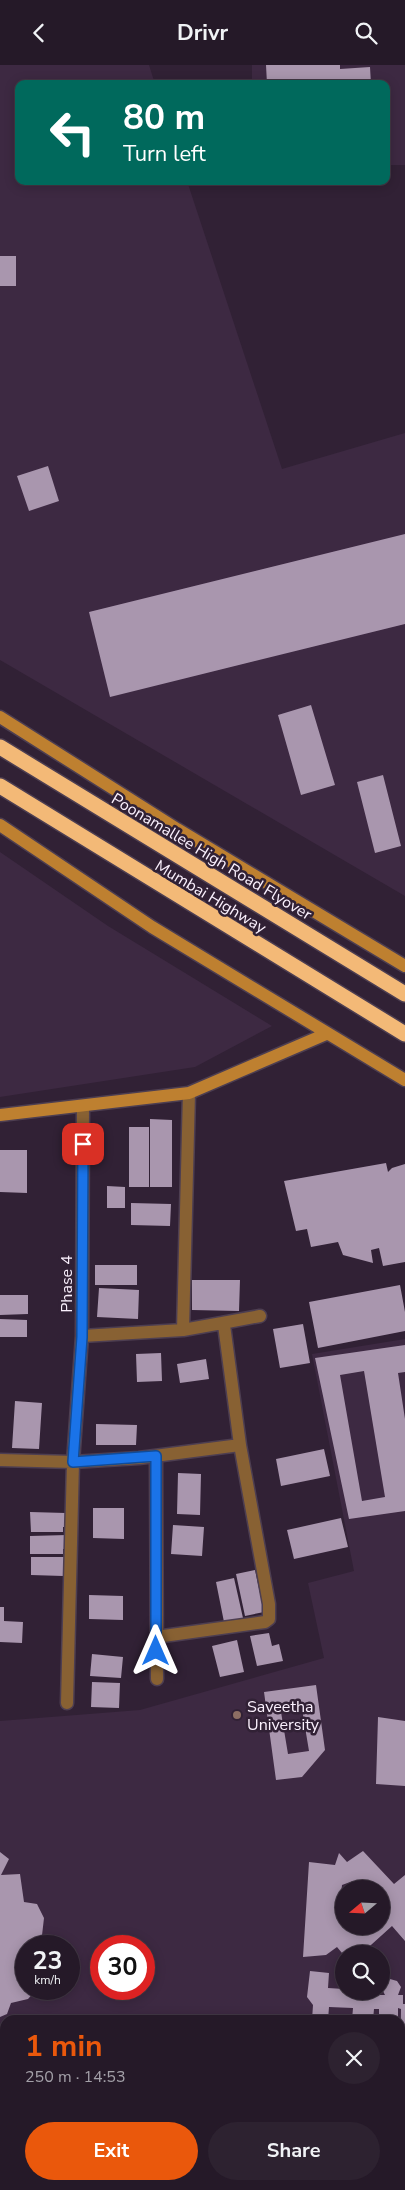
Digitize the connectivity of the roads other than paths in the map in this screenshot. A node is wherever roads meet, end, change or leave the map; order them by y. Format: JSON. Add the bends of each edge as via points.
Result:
{"nodes":[{"id":1,"x":0,"y":717,"type":"edge"},
{"id":2,"x":0,"y":747,"type":"edge"},
{"id":3,"x":0,"y":786,"type":"edge"},
{"id":4,"x":0,"y":825,"type":"edge"},
{"id":5,"x":405,"y":966,"type":"edge"},
{"id":6,"x":405,"y":994,"type":"edge"},
{"id":7,"x":401,"y":1031,"type":"edge"},
{"id":8,"x":326,"y":1034,"type":"junction"},
{"id":9,"x":405,"y":1080,"type":"edge"},
{"id":10,"x":189,"y":1093,"type":"junction"},
{"id":11,"x":83,"y":1106,"type":"junction"},
{"id":12,"x":0,"y":1115,"type":"edge"},
{"id":13,"x":260,"y":1316,"type":"dead end"},
{"id":14,"x":222,"y":1323,"type":"junction"},
{"id":15,"x":184,"y":1331,"type":"junction"},
{"id":16,"x":82,"y":1337,"type":"junction"},
{"id":17,"x":240,"y":1445,"type":"junction"},
{"id":18,"x":156,"y":1456,"type":"junction"},
{"id":19,"x":0,"y":1460,"type":"edge"},
{"id":20,"x":73,"y":1462,"type":"junction"},
{"id":21,"x":156,"y":1637,"type":"junction"},
{"id":22,"x":156,"y":1679,"type":"dead end"},
{"id":23,"x":67,"y":1703,"type":"dead end"}],
"edges":[{"from":1,"to":5,"type":"street","via":[[177,829]]},
{"from":2,"to":6,"type":"highway","name":"Poonamallee High Road Flyover"},
{"from":3,"to":7,"type":"highway","name":"Mumbai Highway"},
{"from":4,"to":8,"type":"street","via":[[152,927]]},
{"from":8,"to":9,"type":"street"},
{"from":8,"to":10,"type":"street"},
{"from":10,"to":11,"type":"street"},
{"from":10,"to":15,"type":"street"},
{"from":11,"to":12,"type":"street"},
{"from":11,"to":16,"type":"street","name":"Phase 4"},
{"from":13,"to":14,"type":"street"},
{"from":14,"to":15,"type":"street"},
{"from":14,"to":17,"type":"street"},
{"from":15,"to":16,"type":"street"},
{"from":16,"to":20,"type":"street","name":"Phase 4"},
{"from":17,"to":18,"type":"street"},
{"from":17,"to":21,"type":"street","via":[[269,1619]]},
{"from":18,"to":20,"type":"street"},
{"from":18,"to":21,"type":"street"},
{"from":19,"to":20,"type":"street"},
{"from":20,"to":23,"type":"street","name":"Phase 4"},
{"from":21,"to":22,"type":"street"}]}
